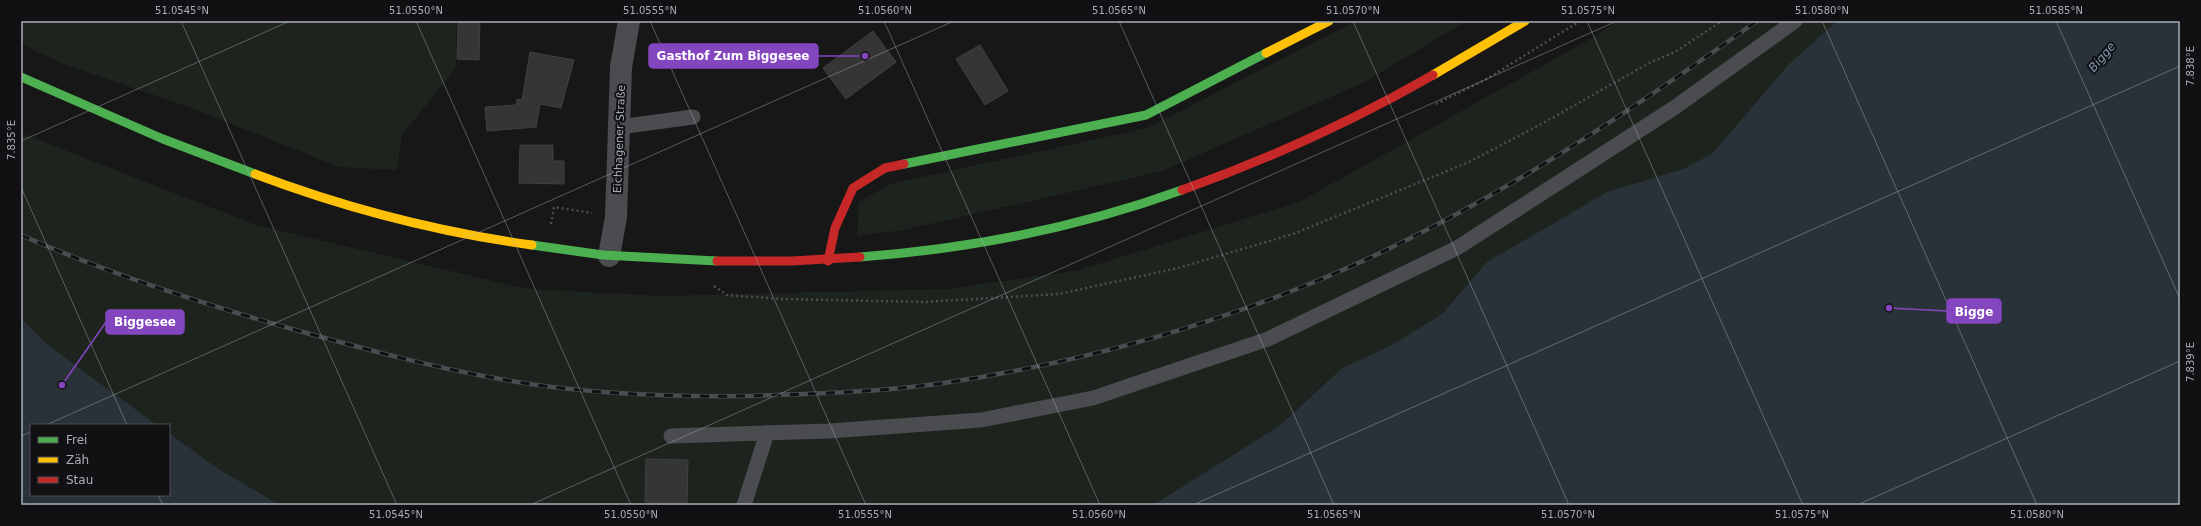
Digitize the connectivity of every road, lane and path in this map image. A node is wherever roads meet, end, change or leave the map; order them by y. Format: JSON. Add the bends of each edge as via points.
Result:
{"nodes":[{"id":1,"x":629,"y":21,"type":"edge"},
{"id":2,"x":1329,"y":21,"type":"edge"},
{"id":3,"x":1525,"y":21,"type":"edge"},
{"id":4,"x":1722,"y":21,"type":"edge"},
{"id":5,"x":1795,"y":21,"type":"edge"},
{"id":6,"x":21,"y":77,"type":"edge"},
{"id":7,"x":693,"y":117,"type":"dead end"},
{"id":8,"x":619,"y":127,"type":"junction"},
{"id":9,"x":609,"y":256,"type":"junction"},
{"id":10,"x":828,"y":261,"type":"junction"},
{"id":11,"x":710,"y":284,"type":"dead end"},
{"id":12,"x":768,"y":433,"type":"junction"},
{"id":13,"x":671,"y":436,"type":"dead end"},
{"id":14,"x":744,"y":505,"type":"edge"}],
"edges":[{"from":1,"to":8,"type":"street","name":"Eichhagener Straße","via":[[621,67]]},
{"from":2,"to":10,"type":"main road","via":[[1146,115],[885,168],[853,188],[835,228]]},
{"from":3,"to":10,"type":"main road","via":[[1462,60],[1321,134],[1249,166],[1174,193],[1110,213],[1020,235],[915,252]]},
{"from":4,"to":11,"type":"path","via":[[1675,52],[1649,63],[1469,162],[1293,234],[1178,268],[1059,294],[924,302],[782,299],[727,295]]},
{"from":5,"to":12,"type":"lane","via":[[1674,108],[1457,248],[1268,339],[1093,398],[989,418],[829,431]]},
{"from":6,"to":9,"type":"main road","via":[[84,106],[203,154],[326,199],[463,234]]},
{"from":7,"to":8,"type":"lane"},
{"from":8,"to":9,"type":"street","name":"Eichhagener Straße","via":[[616,217]]},
{"from":9,"to":10,"type":"main road","via":[[738,263]]},
{"from":12,"to":13,"type":"lane"},
{"from":12,"to":14,"type":"lane"}]}
